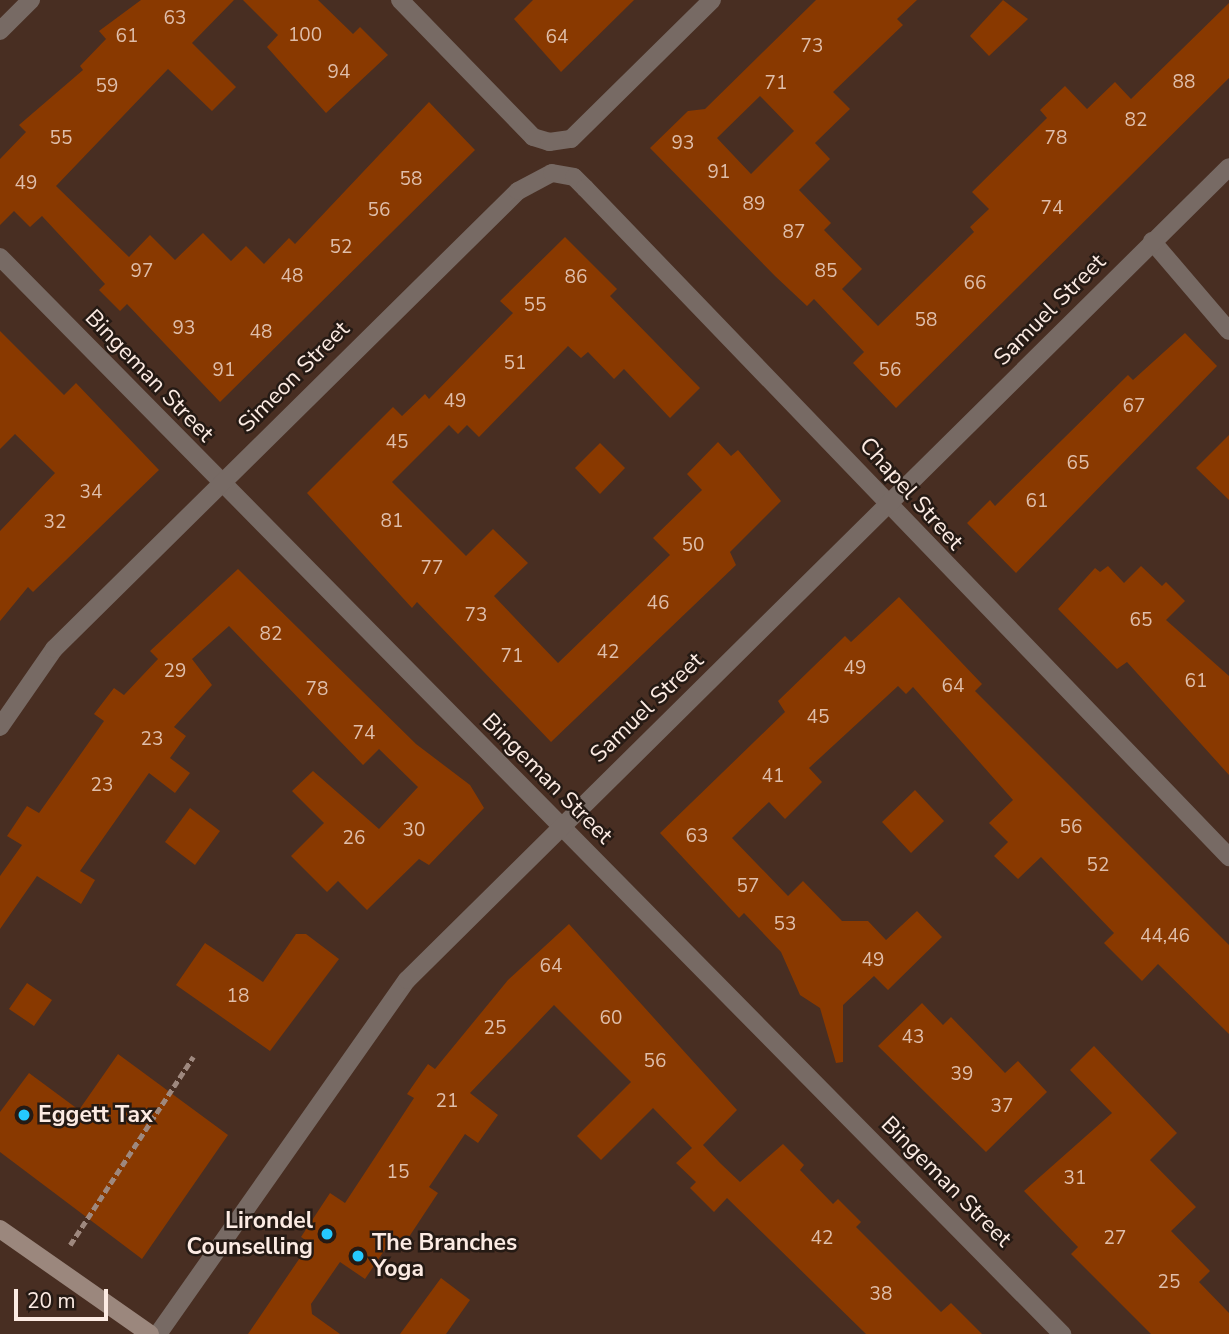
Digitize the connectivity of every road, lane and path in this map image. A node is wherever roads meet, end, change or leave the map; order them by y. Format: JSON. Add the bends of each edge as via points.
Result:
{"nodes":[{"id":1,"x":31,"y":0,"type":"edge"},
{"id":2,"x":400,"y":0,"type":"edge"},
{"id":3,"x":712,"y":0,"type":"edge"},
{"id":4,"x":0,"y":31,"type":"edge"},
{"id":5,"x":1229,"y":167,"type":"edge"},
{"id":6,"x":552,"y":173,"type":"joint"},
{"id":7,"x":1153,"y":241,"type":"junction"},
{"id":8,"x":0,"y":257,"type":"edge"},
{"id":9,"x":1229,"y":331,"type":"edge"},
{"id":10,"x":220,"y":484,"type":"junction"},
{"id":11,"x":886,"y":508,"type":"junction"},
{"id":12,"x":0,"y":727,"type":"edge"},
{"id":13,"x":560,"y":827,"type":"junction"},
{"id":14,"x":1229,"y":857,"type":"edge"},
{"id":15,"x":193,"y":1057,"type":"dead end"},
{"id":16,"x":0,"y":1229,"type":"edge"},
{"id":17,"x":70,"y":1245,"type":"dead end"},
{"id":18,"x":150,"y":1334,"type":"edge"},
{"id":19,"x":158,"y":1334,"type":"edge"},
{"id":20,"x":1062,"y":1334,"type":"edge"}],
"edges":[{"from":1,"to":4,"type":"street"},
{"from":2,"to":3,"type":"street","via":[[533,136],[549,142],[571,139]]},
{"from":5,"to":7,"type":"street","name":"Samuel Street"},
{"from":6,"to":10,"type":"street","name":"Simeon Street","via":[[528,181]]},
{"from":6,"to":11,"type":"street","name":"Chapel Street","via":[[574,177],[585,188],[871,484]]},
{"from":7,"to":9,"type":"street"},
{"from":7,"to":11,"type":"street","name":"Samuel Street"},
{"from":8,"to":10,"type":"street","name":"Bingeman Street"},
{"from":10,"to":12,"type":"street","name":"Simeon Street","via":[[54,649]]},
{"from":10,"to":13,"type":"street","name":"Bingeman Street"},
{"from":11,"to":13,"type":"street","name":"Samuel Street"},
{"from":11,"to":14,"type":"street","name":"Chapel Street"},
{"from":13,"to":19,"type":"street","name":"Samuel Street","via":[[385,1007]]},
{"from":13,"to":20,"type":"street","name":"Bingeman Street"},
{"from":15,"to":17,"type":"path"},
{"from":16,"to":18,"type":"main road"}]}
